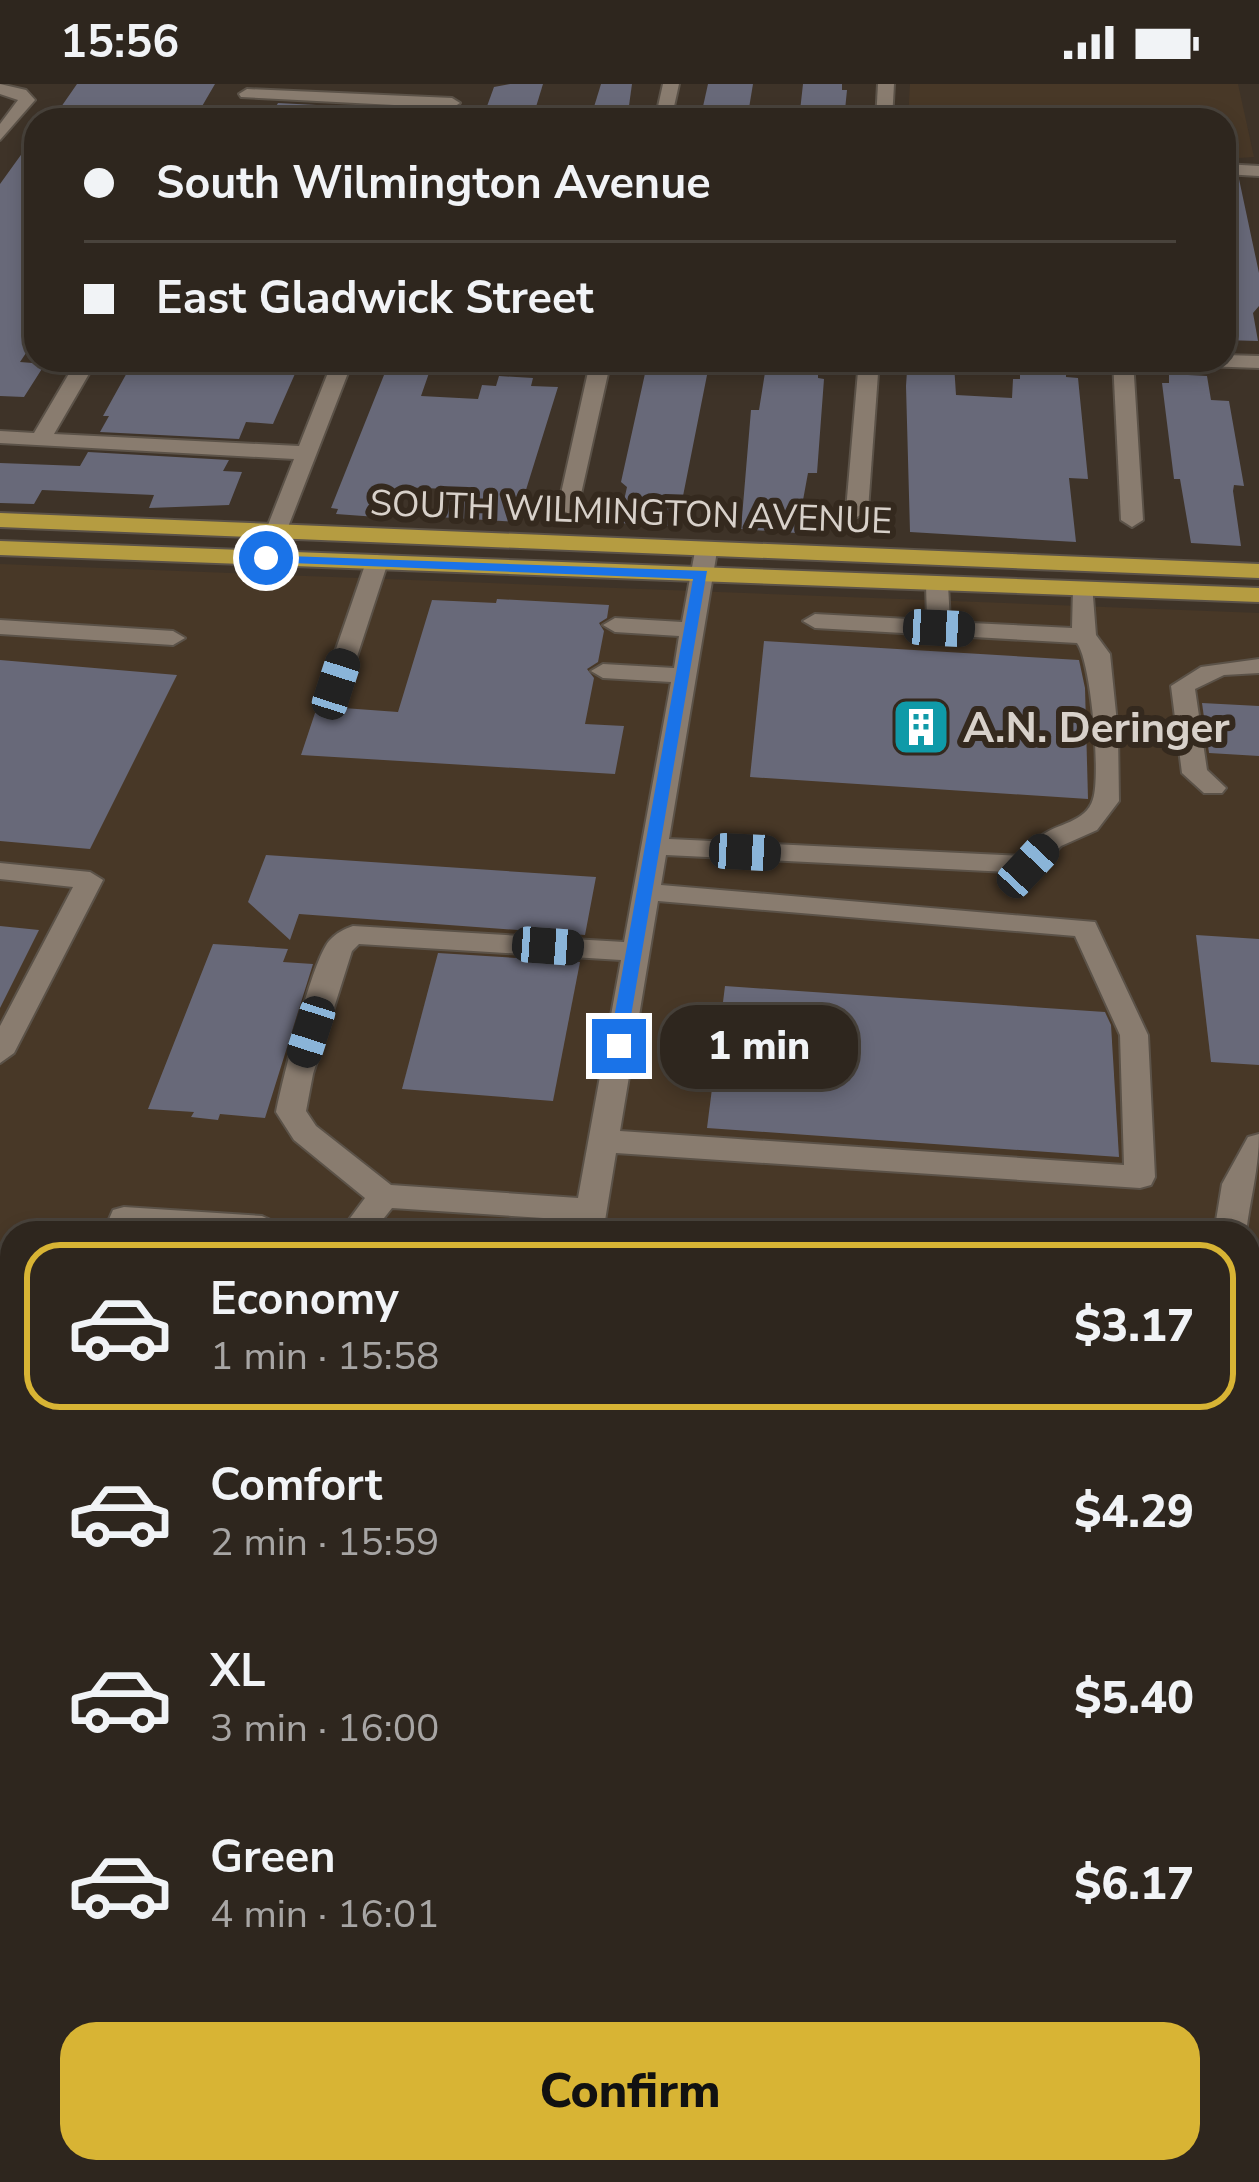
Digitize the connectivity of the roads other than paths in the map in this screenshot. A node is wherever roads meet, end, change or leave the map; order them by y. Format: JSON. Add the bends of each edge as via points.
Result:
{"nodes":[{"id":1,"x":0,"y":89,"type":"edge"},
{"id":2,"x":246,"y":95,"type":"edge"},
{"id":3,"x":411,"y":108,"type":"edge"},
{"id":4,"x":0,"y":135,"type":"edge"},
{"id":5,"x":80,"y":372,"type":"edge"},
{"id":6,"x":338,"y":372,"type":"edge"},
{"id":7,"x":598,"y":372,"type":"edge"},
{"id":8,"x":868,"y":372,"type":"edge"},
{"id":9,"x":1124,"y":372,"type":"edge"},
{"id":10,"x":0,"y":437,"type":"edge"},
{"id":11,"x":40,"y":439,"type":"junction"},
{"id":12,"x":304,"y":453,"type":"junction"},
{"id":13,"x":569,"y":507,"type":"dead end"},
{"id":14,"x":856,"y":510,"type":"dead end"},
{"id":15,"x":0,"y":520,"type":"edge"},
{"id":16,"x":1132,"y":520,"type":"dead end"},
{"id":17,"x":274,"y":530,"type":"junction"},
{"id":18,"x":0,"y":548,"type":"edge"},
{"id":19,"x":266,"y":558,"type":"junction"},
{"id":20,"x":377,"y":562,"type":"junction"},
{"id":21,"x":704,"y":563,"type":"junction"},
{"id":22,"x":1259,"y":571,"type":"edge"},
{"id":23,"x":937,"y":584,"type":"junction"},
{"id":24,"x":1084,"y":589,"type":"junction"},
{"id":25,"x":1259,"y":595,"type":"edge"},
{"id":26,"x":815,"y":621,"type":"dead end"},
{"id":27,"x":615,"y":625,"type":"dead end"},
{"id":28,"x":0,"y":627,"type":"edge"},
{"id":29,"x":939,"y":628,"type":"junction"},
{"id":30,"x":692,"y":630,"type":"junction"},
{"id":31,"x":1084,"y":636,"type":"junction"},
{"id":32,"x":173,"y":638,"type":"dead end"},
{"id":33,"x":1259,"y":666,"type":"edge"},
{"id":34,"x":603,"y":671,"type":"dead end"},
{"id":35,"x":683,"y":676,"type":"junction"},
{"id":36,"x":336,"y":684,"type":"dead end"},
{"id":37,"x":1213,"y":788,"type":"dead end"},
{"id":38,"x":654,"y":846,"type":"junction"},
{"id":39,"x":0,"y":871,"type":"edge"},
{"id":40,"x":646,"y":892,"type":"junction"},
{"id":41,"x":635,"y":952,"type":"junction"},
{"id":42,"x":0,"y":1053,"type":"edge"},
{"id":43,"x":602,"y":1141,"type":"junction"},
{"id":44,"x":1259,"y":1145,"type":"edge"},
{"id":45,"x":384,"y":1196,"type":"junction"},
{"id":46,"x":123,"y":1221,"type":"edge"},
{"id":47,"x":165,"y":1221,"type":"edge"},
{"id":48,"x":364,"y":1221,"type":"edge"},
{"id":49,"x":580,"y":1221,"type":"edge"},
{"id":50,"x":588,"y":1221,"type":"edge"},
{"id":51,"x":1232,"y":1221,"type":"edge"}],
"edges":[{"from":1,"to":4,"type":"street","via":[[27,100]]},
{"from":2,"to":3,"type":"street"},
{"from":5,"to":11,"type":"street"},
{"from":6,"to":12,"type":"street"},
{"from":7,"to":13,"type":"street"},
{"from":8,"to":14,"type":"street"},
{"from":9,"to":16,"type":"street"},
{"from":10,"to":11,"type":"street"},
{"from":11,"to":12,"type":"street"},
{"from":12,"to":17,"type":"street"},
{"from":15,"to":17,"type":"main road","name":"SOUTH WILMINGTON AVENUE"},
{"from":17,"to":19,"type":"street"},
{"from":17,"to":21,"type":"main road","name":"SOUTH WILMINGTON AVENUE"},
{"from":18,"to":19,"type":"main road","name":"SOUTH WILMINGTON AVENUE"},
{"from":19,"to":20,"type":"main road","name":"SOUTH WILMINGTON AVENUE"},
{"from":20,"to":21,"type":"main road","name":"SOUTH WILMINGTON AVENUE"},
{"from":20,"to":36,"type":"street"},
{"from":21,"to":22,"type":"main road","name":"SOUTH WILMINGTON AVENUE"},
{"from":21,"to":23,"type":"main road","name":"SOUTH WILMINGTON AVENUE"},
{"from":21,"to":30,"type":"street"},
{"from":23,"to":24,"type":"main road","name":"SOUTH WILMINGTON AVENUE"},
{"from":23,"to":29,"type":"street"},
{"from":24,"to":25,"type":"main road","name":"SOUTH WILMINGTON AVENUE"},
{"from":24,"to":31,"type":"street"},
{"from":26,"to":29,"type":"street"},
{"from":27,"to":30,"type":"street"},
{"from":28,"to":32,"type":"street"},
{"from":29,"to":31,"type":"street"},
{"from":30,"to":35,"type":"street"},
{"from":31,"to":38,"type":"street","via":[[1099,654],[1106,801],[1088,824],[1052,840],[1028,866]]},
{"from":33,"to":37,"type":"street","via":[[1238,665],[1183,686],[1195,773]]},
{"from":34,"to":35,"type":"street"},
{"from":35,"to":38,"type":"street"},
{"from":38,"to":40,"type":"street"},
{"from":39,"to":42,"type":"street","via":[[90,880]]},
{"from":40,"to":41,"type":"street"},
{"from":40,"to":43,"type":"street","via":[[1085,928],[1134,1035],[1140,1177]]},
{"from":41,"to":43,"type":"street"},
{"from":41,"to":45,"type":"street","via":[[375,934],[353,934],[339,947],[291,1112],[304,1133]]},
{"from":43,"to":50,"type":"street"},
{"from":44,"to":51,"type":"street","via":[[1237,1184]]},
{"from":45,"to":48,"type":"street"},
{"from":45,"to":49,"type":"street"},
{"from":46,"to":47,"type":"street"}]}
